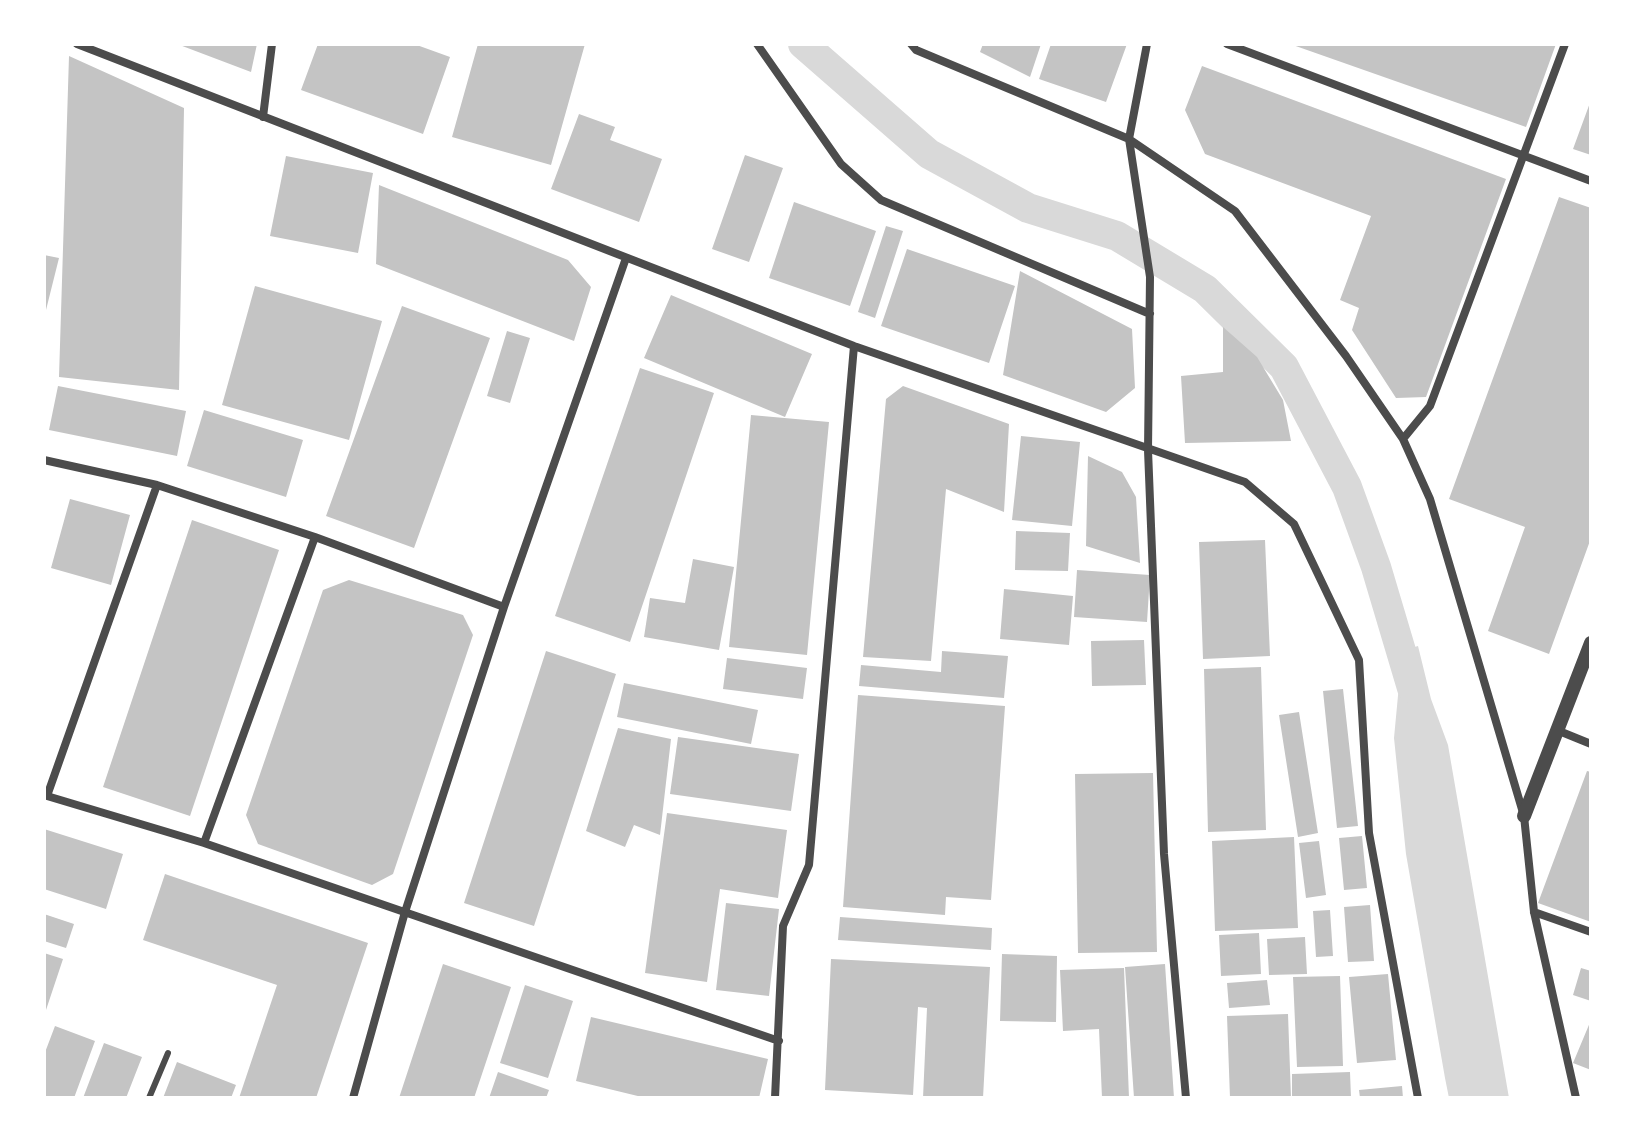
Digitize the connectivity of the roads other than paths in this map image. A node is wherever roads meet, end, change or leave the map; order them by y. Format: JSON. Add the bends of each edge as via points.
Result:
{"nodes":[{"id":1,"x":77,"y":44,"type":"edge"},
{"id":2,"x":272,"y":44,"type":"edge"},
{"id":3,"x":757,"y":44,"type":"edge"},
{"id":4,"x":911,"y":44,"type":"edge"},
{"id":5,"x":1147,"y":44,"type":"edge"},
{"id":6,"x":1227,"y":44,"type":"edge"},
{"id":7,"x":1565,"y":44,"type":"edge"},
{"id":8,"x":263,"y":117,"type":"junction"},
{"id":9,"x":1129,"y":139,"type":"junction"},
{"id":10,"x":1523,"y":157,"type":"junction"},
{"id":11,"x":1591,"y":181,"type":"edge"},
{"id":12,"x":626,"y":258,"type":"junction"},
{"id":13,"x":1150,"y":314,"type":"junction"},
{"id":14,"x":854,"y":346,"type":"junction"},
{"id":15,"x":1403,"y":439,"type":"junction"},
{"id":16,"x":1148,"y":450,"type":"junction"},
{"id":17,"x":44,"y":460,"type":"edge"},
{"id":18,"x":157,"y":485,"type":"junction"},
{"id":19,"x":315,"y":537,"type":"junction"},
{"id":20,"x":504,"y":607,"type":"junction"},
{"id":21,"x":1591,"y":643,"type":"edge"},
{"id":22,"x":1559,"y":731,"type":"junction"},
{"id":23,"x":1591,"y":744,"type":"edge"},
{"id":24,"x":1524,"y":816,"type":"junction"},
{"id":25,"x":204,"y":843,"type":"junction"},
{"id":26,"x":405,"y":912,"type":"junction"},
{"id":27,"x":1534,"y":912,"type":"junction"},
{"id":28,"x":1591,"y":932,"type":"edge"},
{"id":29,"x":779,"y":1041,"type":"junction"},
{"id":30,"x":168,"y":1053,"type":"dead end"},
{"id":31,"x":149,"y":1098,"type":"edge"},
{"id":32,"x":353,"y":1098,"type":"edge"},
{"id":33,"x":775,"y":1098,"type":"edge"},
{"id":34,"x":1186,"y":1098,"type":"edge"},
{"id":35,"x":1418,"y":1098,"type":"edge"},
{"id":36,"x":1576,"y":1098,"type":"edge"}],
"edges":[{"from":1,"to":8,"type":"street"},
{"from":2,"to":8,"type":"street"},
{"from":3,"to":13,"type":"street","via":[[841,164],[881,200]]},
{"from":4,"to":9,"type":"street"},
{"from":5,"to":9,"type":"street"},
{"from":6,"to":10,"type":"street"},
{"from":7,"to":10,"type":"street"},
{"from":8,"to":12,"type":"street"},
{"from":9,"to":13,"type":"street","via":[[1150,277]]},
{"from":9,"to":15,"type":"street","via":[[1235,211]]},
{"from":10,"to":11,"type":"street"},
{"from":10,"to":15,"type":"street","via":[[1430,406]]},
{"from":12,"to":14,"type":"street"},
{"from":12,"to":20,"type":"street"},
{"from":13,"to":16,"type":"street"},
{"from":14,"to":16,"type":"street"},
{"from":14,"to":29,"type":"street","via":[[809,865],[783,926]]},
{"from":15,"to":24,"type":"street","via":[[1430,499]]},
{"from":16,"to":34,"type":"street","via":[[1164,854]]},
{"from":16,"to":35,"type":"street","via":[[1245,482],[1294,524],[1359,660],[1369,833]]},
{"from":17,"to":18,"type":"street"},
{"from":18,"to":19,"type":"street"},
{"from":18,"to":25,"type":"street","via":[[47,796]]},
{"from":19,"to":20,"type":"street"},
{"from":19,"to":25,"type":"street"},
{"from":20,"to":26,"type":"street"},
{"from":21,"to":22,"type":"street"},
{"from":22,"to":23,"type":"street"},
{"from":22,"to":24,"type":"street"},
{"from":24,"to":27,"type":"street"},
{"from":25,"to":26,"type":"street"},
{"from":26,"to":29,"type":"street"},
{"from":26,"to":32,"type":"street"},
{"from":27,"to":28,"type":"street"},
{"from":27,"to":36,"type":"street"},
{"from":29,"to":33,"type":"street"},
{"from":30,"to":31,"type":"lane"}]}
